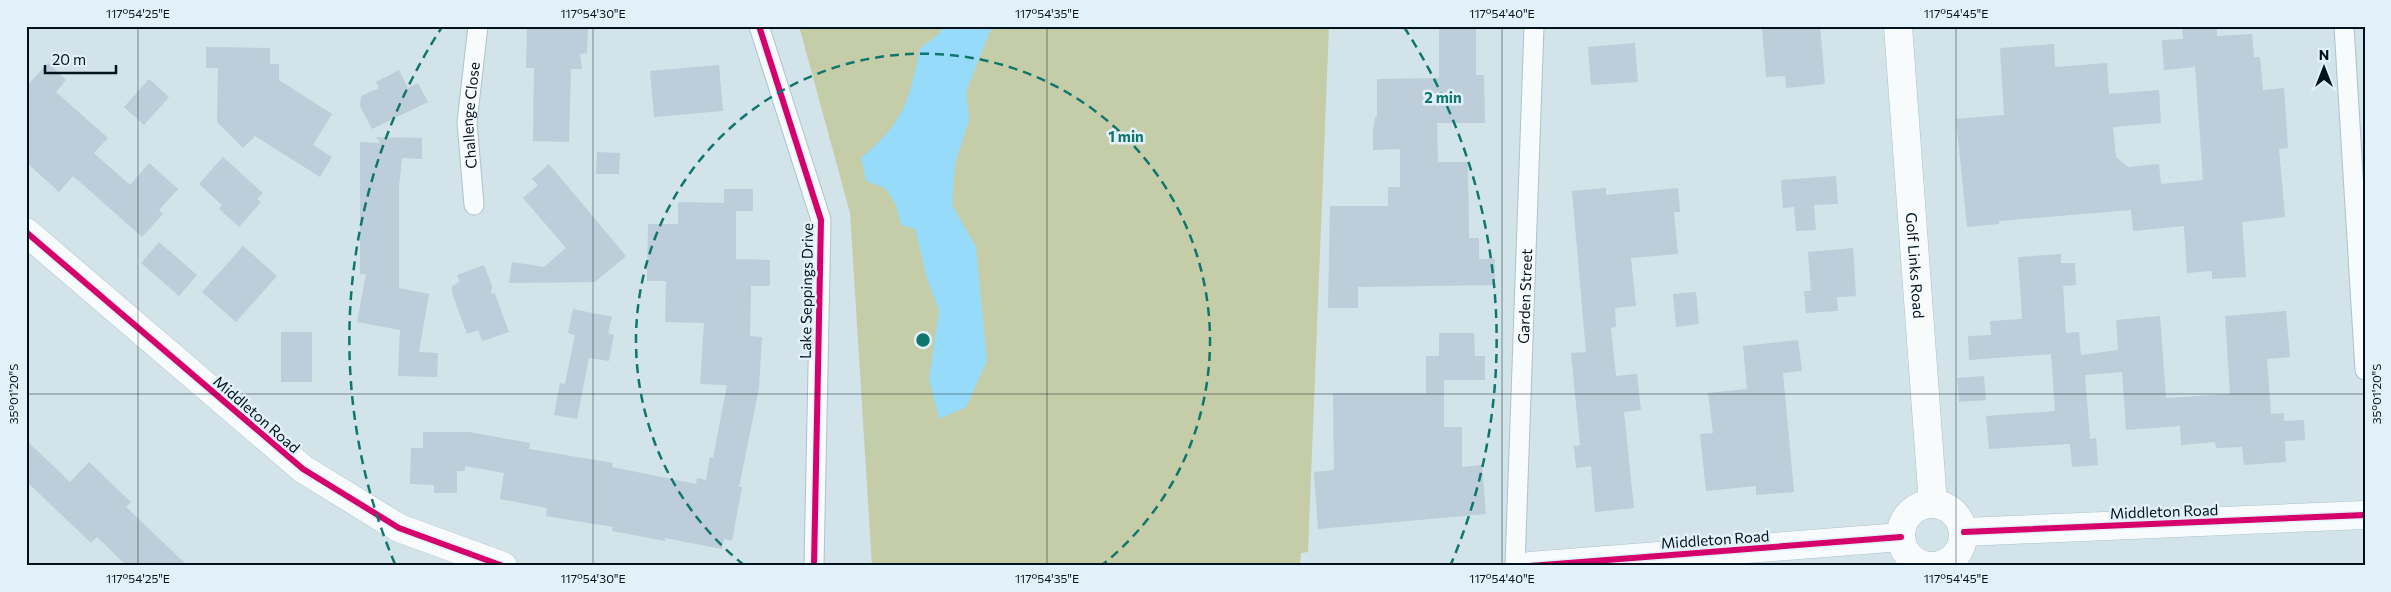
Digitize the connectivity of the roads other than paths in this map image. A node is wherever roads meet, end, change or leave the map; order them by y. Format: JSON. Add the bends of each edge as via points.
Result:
{"nodes":[{"id":1,"x":478,"y":26,"type":"edge"},
{"id":2,"x":759,"y":26,"type":"edge"},
{"id":3,"x":1534,"y":26,"type":"edge"},
{"id":4,"x":1898,"y":26,"type":"edge"},
{"id":5,"x":2344,"y":26,"type":"edge"},
{"id":6,"x":474,"y":205,"type":"dead end"},
{"id":7,"x":26,"y":232,"type":"edge"},
{"id":8,"x":2365,"y":370,"type":"edge"},
{"id":9,"x":1932,"y":504,"type":"junction"},
{"id":10,"x":2365,"y":515,"type":"edge"},
{"id":11,"x":1964,"y":532,"type":"junction"},
{"id":12,"x":1901,"y":537,"type":"junction"},
{"id":13,"x":503,"y":566,"type":"edge"},
{"id":14,"x":814,"y":566,"type":"edge"},
{"id":15,"x":1515,"y":566,"type":"edge"},
{"id":16,"x":1530,"y":566,"type":"edge"},
{"id":17,"x":1936,"y":566,"type":"edge"}],
"edges":[{"from":1,"to":6,"type":"street","name":"Challenge Close","via":[[466,122]]},
{"from":2,"to":14,"type":"street","name":"Lake Seppings Drive","via":[[821,220]]},
{"from":3,"to":15,"type":"street","name":"Garden Street"},
{"from":4,"to":9,"type":"main road","name":"Golf Links Road"},
{"from":5,"to":8,"type":"street"},
{"from":7,"to":13,"type":"main road","name":"Middleton Road","via":[[303,469],[399,528]]},
{"from":9,"to":11,"type":"main road","via":[[1954,512]]},
{"from":9,"to":12,"type":"main road","via":[[1920,506],[1910,514],[1903,524]]},
{"from":10,"to":11,"type":"main road","name":"Middleton Road"},
{"from":11,"to":17,"type":"main road","via":[[1957,554]]},
{"from":12,"to":16,"type":"main road","name":"Middleton Road"},
{"from":12,"to":17,"type":"main road","via":[[1912,558]]}]}
